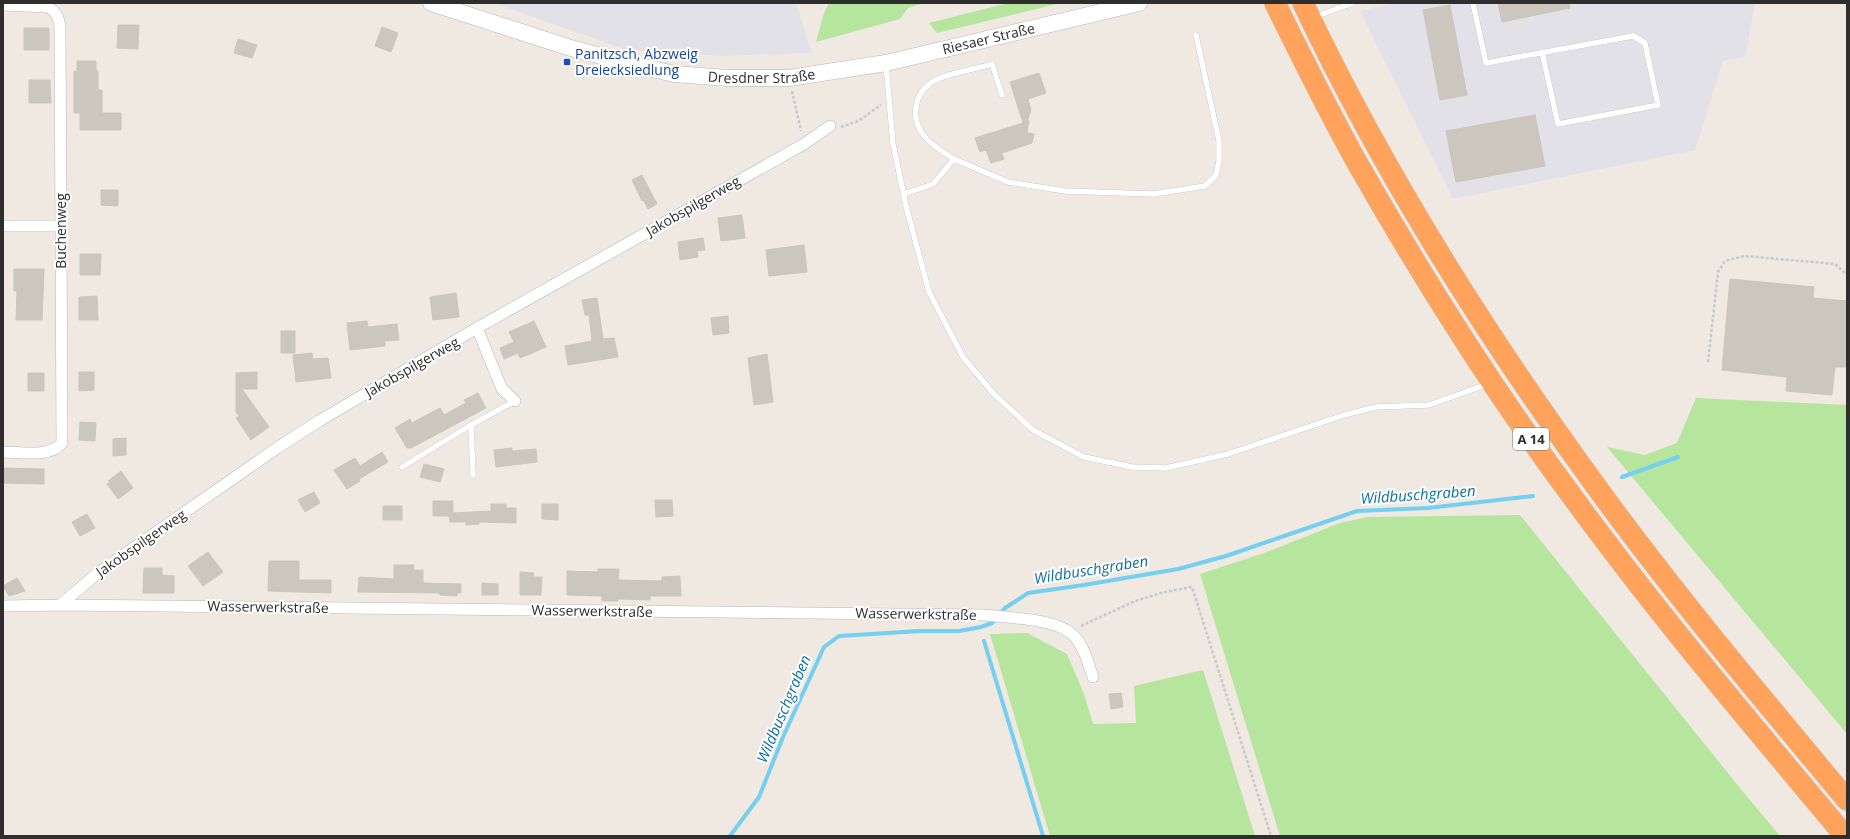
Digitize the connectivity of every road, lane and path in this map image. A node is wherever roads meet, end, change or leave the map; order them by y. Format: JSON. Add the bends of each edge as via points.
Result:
{"nodes":[{"id":1,"x":431,"y":3,"type":"edge"},
{"id":2,"x":1140,"y":3,"type":"edge"},
{"id":3,"x":1275,"y":3,"type":"edge"},
{"id":4,"x":1353,"y":3,"type":"edge"},
{"id":5,"x":1473,"y":3,"type":"edge"},
{"id":6,"x":3,"y":5,"type":"edge"},
{"id":7,"x":1306,"y":11,"type":"edge"},
{"id":8,"x":1196,"y":35,"type":"dead end"},
{"id":9,"x":1542,"y":52,"type":"junction"},
{"id":10,"x":886,"y":63,"type":"junction"},
{"id":11,"x":838,"y":71,"type":"joint"},
{"id":12,"x":789,"y":78,"type":"junction"},
{"id":13,"x":1002,"y":95,"type":"dead end"},
{"id":14,"x":889,"y":101,"type":"junction"},
{"id":15,"x":830,"y":126,"type":"joint"},
{"id":16,"x":804,"y":144,"type":"junction"},
{"id":17,"x":954,"y":159,"type":"junction"},
{"id":18,"x":904,"y":194,"type":"junction"},
{"id":19,"x":3,"y":226,"type":"edge"},
{"id":20,"x":60,"y":226,"type":"junction"},
{"id":21,"x":1847,"y":275,"type":"edge"},
{"id":22,"x":477,"y":328,"type":"junction"},
{"id":23,"x":1708,"y":362,"type":"dead end"},
{"id":24,"x":1492,"y":383,"type":"junction"},
{"id":25,"x":515,"y":401,"type":"joint"},
{"id":26,"x":471,"y":425,"type":"junction"},
{"id":27,"x":3,"y":452,"type":"edge"},
{"id":28,"x":402,"y":467,"type":"dead end"},
{"id":29,"x":473,"y":475,"type":"dead end"},
{"id":30,"x":60,"y":605,"type":"junction"},
{"id":31,"x":3,"y":606,"type":"edge"},
{"id":32,"x":1067,"y":630,"type":"junction"},
{"id":33,"x":1093,"y":677,"type":"dead end"},
{"id":34,"x":1847,"y":800,"type":"edge"},
{"id":35,"x":1271,"y":836,"type":"edge"},
{"id":36,"x":1845,"y":836,"type":"edge"}],
"edges":[{"from":1,"to":12,"type":"main road","name":"Dresdner Straße","via":[[574,49],[674,74],[728,78]]},
{"from":2,"to":10,"type":"main road","name":"Riesaer Straße"},
{"from":3,"to":24,"type":"highway","number":"A 14","via":[[1358,164],[1431,288]]},
{"from":4,"to":7,"type":"lane"},
{"from":5,"to":9,"type":"lane","via":[[1486,63]]},
{"from":6,"to":20,"type":"street","name":"Buchenweg","via":[[48,7],[53,9],[58,18]]},
{"from":7,"to":34,"type":"highway","number":"A 14","via":[[1343,84],[1419,218],[1503,353],[1553,426],[1714,640]]},
{"from":8,"to":17,"type":"lane","via":[[1219,141],[1216,175],[1205,186],[1153,194],[1064,191],[1008,182]]},
{"from":9,"to":9,"type":"lane","via":[[1633,36],[1645,43],[1658,105],[1558,124]]},
{"from":10,"to":11,"type":"main road","name":"Riesaer Straße"},
{"from":10,"to":14,"type":"lane"},
{"from":11,"to":12,"type":"main road","name":"Dresdner Straße"},
{"from":12,"to":16,"type":"path"},
{"from":13,"to":17,"type":"lane","via":[[992,64],[936,79],[919,95],[915,115],[920,130],[931,144]]},
{"from":14,"to":15,"type":"path","via":[[844,127]]},
{"from":14,"to":18,"type":"lane","via":[[893,144]]},
{"from":15,"to":16,"type":"street","name":"Jakobspilgerweg"},
{"from":16,"to":22,"type":"street","name":"Jakobspilgerweg"},
{"from":17,"to":18,"type":"lane","via":[[934,184]]},
{"from":18,"to":24,"type":"lane","via":[[929,292],[963,357],[993,393],[1033,430],[1084,457],[1132,467],[1166,468],[1228,454],[1344,414],[1376,407],[1429,405]]},
{"from":19,"to":20,"type":"street"},
{"from":20,"to":27,"type":"street","name":"Buchenweg","via":[[62,443],[57,449],[48,452]]},
{"from":21,"to":23,"type":"path","via":[[1834,264],[1744,256],[1725,261],[1718,272]]},
{"from":22,"to":25,"type":"street","via":[[502,389]]},
{"from":22,"to":30,"type":"street","name":"Jakobspilgerweg","via":[[277,448],[99,572]]},
{"from":24,"to":36,"type":"highway","number":"A 14","via":[[1615,554],[1695,656]]},
{"from":25,"to":26,"type":"lane"},
{"from":26,"to":28,"type":"lane"},
{"from":26,"to":29,"type":"lane"},
{"from":30,"to":31,"type":"street"},
{"from":30,"to":32,"type":"street","name":"Wasserwerkstraße","via":[[984,615],[1050,624]]},
{"from":32,"to":33,"type":"street","via":[[1082,648]]},
{"from":32,"to":35,"type":"path","via":[[1135,601],[1192,587]]}]}
